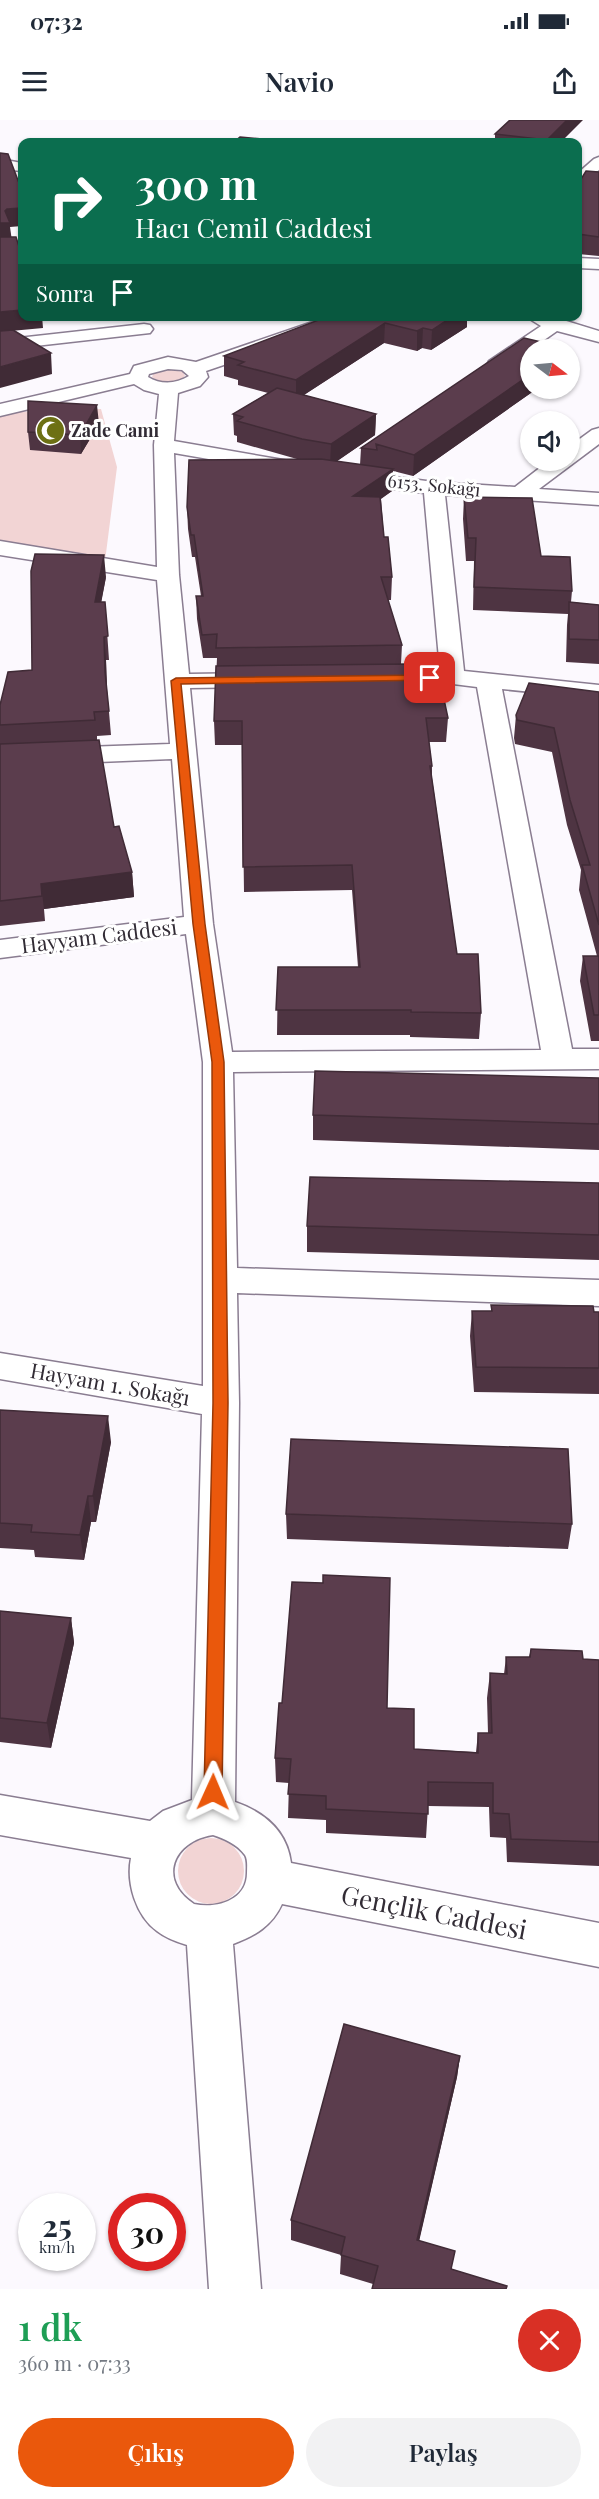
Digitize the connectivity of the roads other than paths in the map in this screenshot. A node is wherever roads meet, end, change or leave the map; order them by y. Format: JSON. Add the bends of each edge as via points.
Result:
{"nodes":[{"id":1,"x":0,"y":164,"type":"edge"},
{"id":2,"x":18,"y":166,"type":"edge"},
{"id":3,"x":582,"y":263,"type":"edge"},
{"id":4,"x":599,"y":264,"type":"edge"},
{"id":5,"x":334,"y":321,"type":"edge"},
{"id":6,"x":545,"y":321,"type":"edge"},
{"id":7,"x":142,"y":323,"type":"edge"},
{"id":8,"x":554,"y":325,"type":"junction"},
{"id":9,"x":599,"y":338,"type":"edge"},
{"id":10,"x":0,"y":345,"type":"edge"},
{"id":11,"x":195,"y":369,"type":"junction"},
{"id":12,"x":163,"y":376,"type":"junction"},
{"id":13,"x":478,"y":377,"type":"edge"},
{"id":14,"x":138,"y":378,"type":"junction"},
{"id":15,"x":0,"y":410,"type":"edge"},
{"id":16,"x":599,"y":434,"type":"edge"},
{"id":17,"x":164,"y":445,"type":"junction"},
{"id":18,"x":580,"y":448,"type":"edge"},
{"id":19,"x":354,"y":462,"type":"edge"},
{"id":20,"x":312,"y":471,"type":"edge"},
{"id":21,"x":549,"y":471,"type":"edge"},
{"id":22,"x":434,"y":488,"type":"junction"},
{"id":23,"x":519,"y":494,"type":"junction"},
{"id":24,"x":599,"y":499,"type":"edge"},
{"id":25,"x":0,"y":548,"type":"edge"},
{"id":26,"x":168,"y":575,"type":"junction"},
{"id":27,"x":453,"y":677,"type":"junction"},
{"id":28,"x":372,"y":678,"type":"edge"},
{"id":29,"x":280,"y":679,"type":"edge"},
{"id":30,"x":176,"y":681,"type":"junction"},
{"id":31,"x":488,"y":681,"type":"junction"},
{"id":32,"x":599,"y":692,"type":"edge"},
{"id":33,"x":184,"y":750,"type":"junction"},
{"id":34,"x":0,"y":758,"type":"edge"},
{"id":35,"x":199,"y":924,"type":"junction"},
{"id":36,"x":0,"y":949,"type":"edge"},
{"id":37,"x":558,"y":1058,"type":"junction"},
{"id":38,"x":599,"y":1059,"type":"edge"},
{"id":39,"x":218,"y":1062,"type":"junction"},
{"id":40,"x":219,"y":1280,"type":"junction"},
{"id":41,"x":599,"y":1293,"type":"edge"},
{"id":42,"x":0,"y":1366,"type":"edge"},
{"id":43,"x":221,"y":1403,"type":"junction"},
{"id":44,"x":0,"y":1815,"type":"edge"},
{"id":45,"x":213,"y":1815,"type":"junction"},
{"id":46,"x":160,"y":1843,"type":"junction"},
{"id":47,"x":269,"y":1880,"type":"junction"},
{"id":48,"x":209,"y":1928,"type":"junction"},
{"id":49,"x":599,"y":1945,"type":"edge"},
{"id":50,"x":235,"y":2289,"type":"edge"}],
"edges":[{"from":1,"to":2,"type":"street"},
{"from":3,"to":4,"type":"street"},
{"from":5,"to":11,"type":"street"},
{"from":6,"to":8,"type":"street"},
{"from":7,"to":10,"type":"street"},
{"from":7,"to":12,"type":"street"},
{"from":8,"to":9,"type":"street"},
{"from":8,"to":13,"type":"street"},
{"from":11,"to":12,"type":"street","via":[[179,364]]},
{"from":11,"to":12,"type":"street","via":[[200,377],[189,385]]},
{"from":12,"to":14,"type":"street","via":[[148,386]]},
{"from":12,"to":14,"type":"street","via":[[141,370]]},
{"from":12,"to":17,"type":"street"},
{"from":14,"to":15,"type":"street"},
{"from":16,"to":18,"type":"street"},
{"from":17,"to":20,"type":"street"},
{"from":17,"to":26,"type":"street"},
{"from":19,"to":22,"type":"street","name":"6153. Sokağı","via":[[334,475]]},
{"from":21,"to":23,"type":"street"},
{"from":22,"to":23,"type":"street","name":"6153. Sokağı"},
{"from":22,"to":27,"type":"street"},
{"from":23,"to":24,"type":"street","name":"6153. Sokağı"},
{"from":25,"to":26,"type":"street"},
{"from":26,"to":30,"type":"street"},
{"from":27,"to":28,"type":"street"},
{"from":27,"to":31,"type":"street"},
{"from":29,"to":30,"type":"street"},
{"from":30,"to":33,"type":"street"},
{"from":31,"to":32,"type":"street"},
{"from":31,"to":37,"type":"street"},
{"from":33,"to":34,"type":"street"},
{"from":33,"to":35,"type":"street"},
{"from":35,"to":36,"type":"street","name":"Hayyam Caddesi"},
{"from":35,"to":39,"type":"street"},
{"from":37,"to":38,"type":"street"},
{"from":37,"to":39,"type":"street"},
{"from":39,"to":40,"type":"street"},
{"from":40,"to":41,"type":"street"},
{"from":40,"to":43,"type":"street"},
{"from":42,"to":43,"type":"street","name":"Hayyam 1. Sokağı"},
{"from":43,"to":45,"type":"street"},
{"from":44,"to":46,"type":"street"},
{"from":45,"to":46,"type":"street","via":[[174,1828]]},
{"from":45,"to":47,"type":"street","via":[[232,1818],[250,1828],[263,1842],[270,1861]]},
{"from":46,"to":48,"type":"street","via":[[152,1861],[151,1880],[157,1899],[170,1915],[188,1925]]},
{"from":47,"to":48,"type":"street","via":[[262,1899],[249,1914],[230,1925]]},
{"from":47,"to":49,"type":"street","name":"Gençlik Caddesi"},
{"from":48,"to":50,"type":"street"}]}
